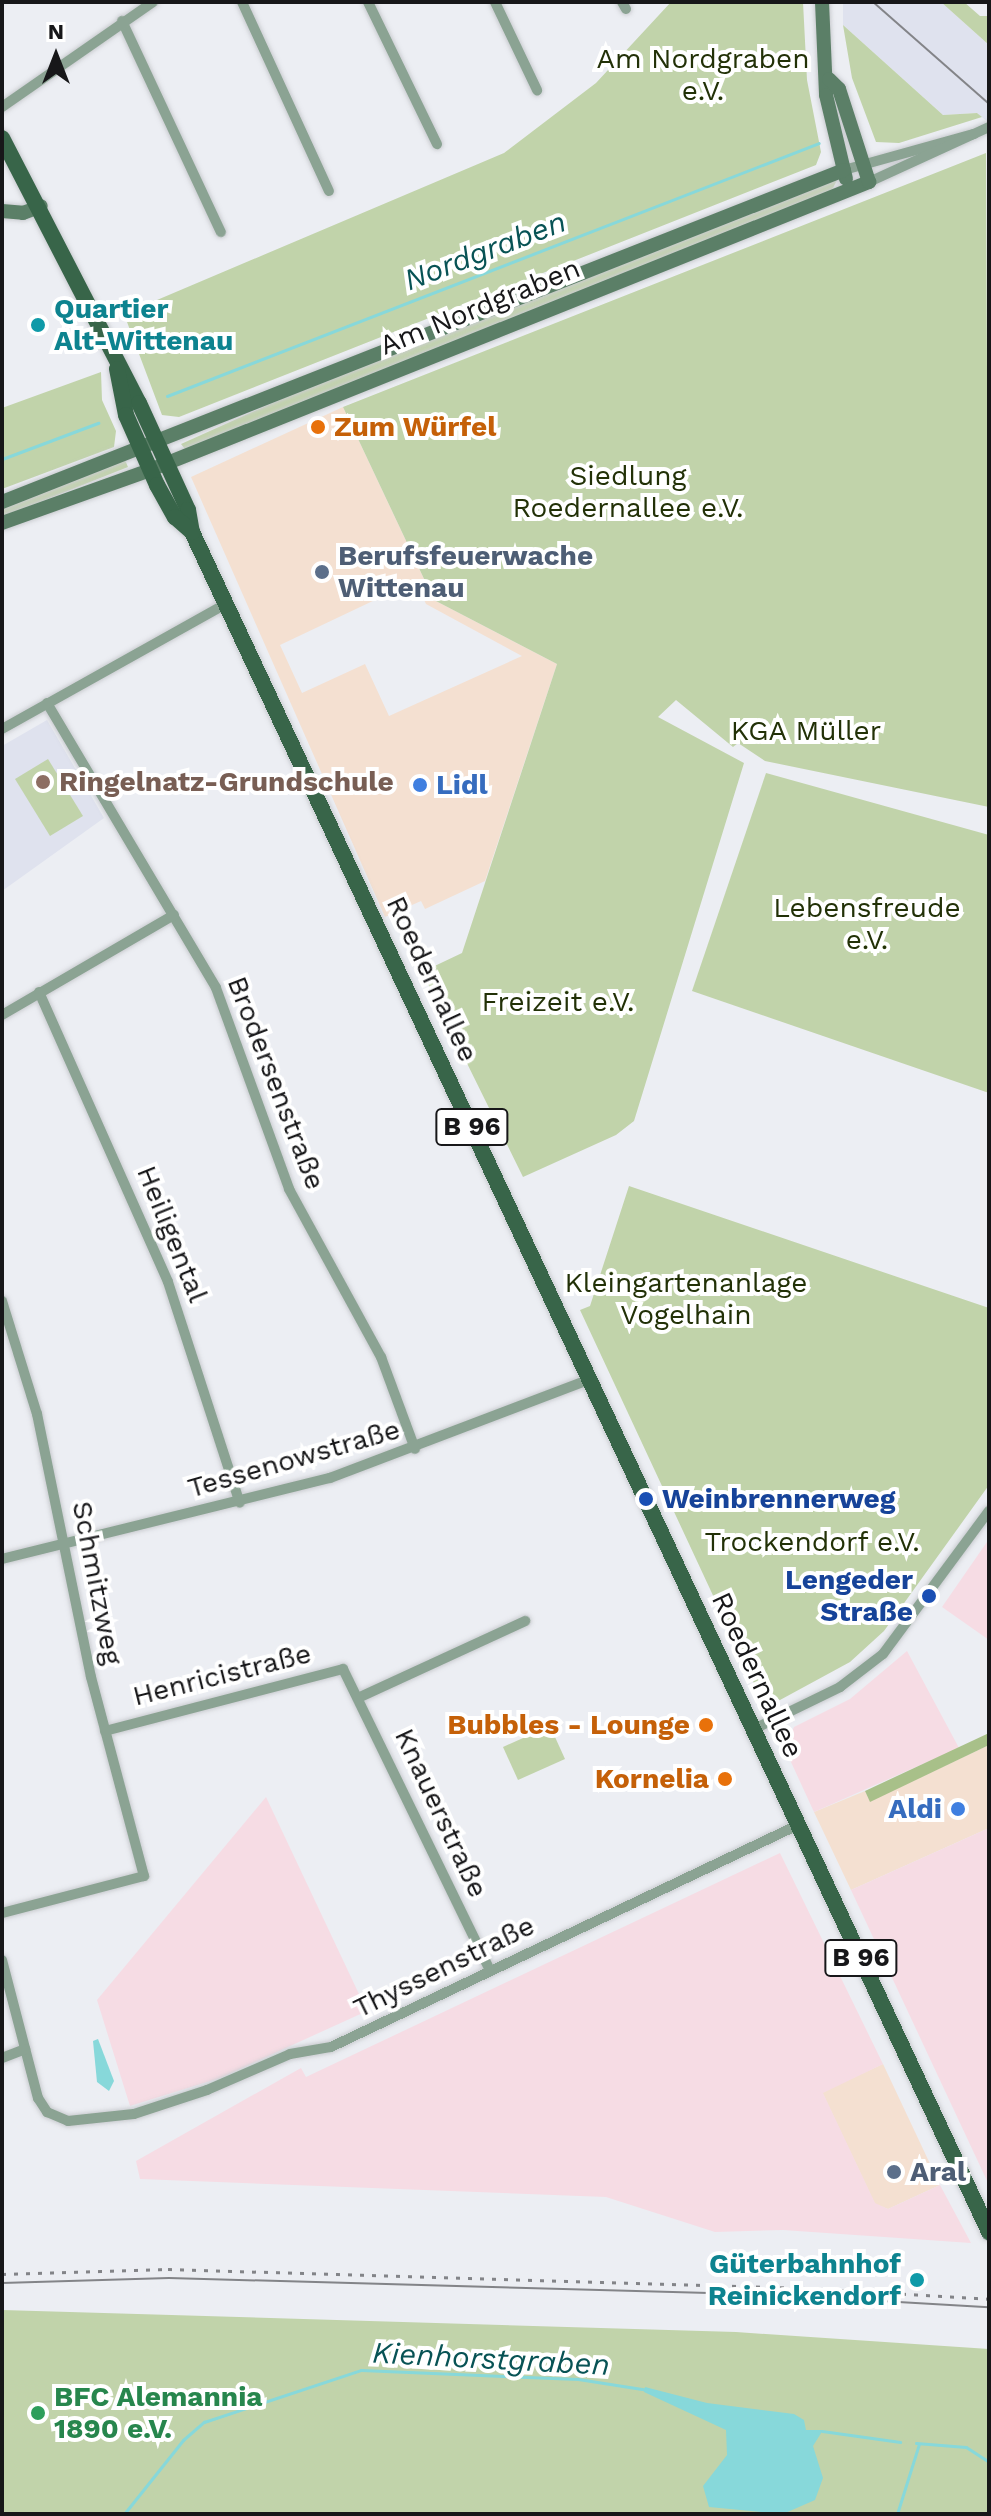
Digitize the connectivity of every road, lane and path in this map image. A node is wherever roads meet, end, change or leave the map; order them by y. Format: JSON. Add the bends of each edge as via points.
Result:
{"nodes":[{"id":1,"x":153,"y":2,"type":"edge"},
{"id":2,"x":242,"y":2,"type":"edge"},
{"id":3,"x":368,"y":2,"type":"edge"},
{"id":4,"x":495,"y":2,"type":"edge"},
{"id":5,"x":822,"y":2,"type":"edge"},
{"id":6,"x":122,"y":21,"type":"junction"},
{"id":7,"x":829,"y":79,"type":"junction"},
{"id":8,"x":537,"y":90,"type":"dead end"},
{"id":9,"x":2,"y":107,"type":"edge"},
{"id":10,"x":989,"y":127,"type":"edge"},
{"id":11,"x":974,"y":134,"type":"junction"},
{"id":12,"x":2,"y":138,"type":"edge"},
{"id":13,"x":437,"y":144,"type":"dead end"},
{"id":14,"x":864,"y":164,"type":"junction"},
{"id":15,"x":844,"y":170,"type":"junction"},
{"id":16,"x":869,"y":182,"type":"junction"},
{"id":17,"x":849,"y":190,"type":"junction"},
{"id":18,"x":329,"y":191,"type":"dead end"},
{"id":19,"x":41,"y":206,"type":"junction"},
{"id":20,"x":2,"y":211,"type":"edge"},
{"id":21,"x":221,"y":232,"type":"dead end"},
{"id":22,"x":117,"y":369,"type":"junction"},
{"id":23,"x":157,"y":442,"type":"junction"},
{"id":24,"x":141,"y":448,"type":"junction"},
{"id":25,"x":167,"y":463,"type":"junction"},
{"id":26,"x":150,"y":470,"type":"junction"},
{"id":27,"x":2,"y":502,"type":"edge"},
{"id":28,"x":2,"y":523,"type":"edge"},
{"id":29,"x":192,"y":532,"type":"junction"},
{"id":30,"x":227,"y":603,"type":"junction"},
{"id":31,"x":47,"y":703,"type":"junction"},
{"id":32,"x":2,"y":729,"type":"edge"},
{"id":33,"x":174,"y":915,"type":"junction"},
{"id":34,"x":39,"y":992,"type":"junction"},
{"id":35,"x":2,"y":1015,"type":"edge"},
{"id":36,"x":2,"y":1301,"type":"edge"},
{"id":37,"x":590,"y":1379,"type":"junction"},
{"id":38,"x":415,"y":1449,"type":"junction"},
{"id":39,"x":240,"y":1503,"type":"junction"},
{"id":40,"x":989,"y":1511,"type":"edge"},
{"id":41,"x":67,"y":1543,"type":"junction"},
{"id":42,"x":2,"y":1559,"type":"edge"},
{"id":43,"x":525,"y":1621,"type":"dead end"},
{"id":44,"x":347,"y":1672,"type":"joint"},
{"id":45,"x":360,"y":1697,"type":"junction"},
{"id":46,"x":754,"y":1729,"type":"junction"},
{"id":47,"x":105,"y":1731,"type":"junction"},
{"id":48,"x":798,"y":1825,"type":"junction"},
{"id":49,"x":2,"y":1913,"type":"edge"},
{"id":50,"x":2,"y":1960,"type":"edge"},
{"id":51,"x":490,"y":1971,"type":"junction"},
{"id":52,"x":25,"y":2049,"type":"junction"},
{"id":53,"x":2,"y":2058,"type":"edge"},
{"id":54,"x":989,"y":2232,"type":"edge"}],
"edges":[{"from":1,"to":6,"type":"street"},
{"from":2,"to":18,"type":"street"},
{"from":3,"to":13,"type":"street"},
{"from":4,"to":8,"type":"street"},
{"from":5,"to":7,"type":"main road"},
{"from":6,"to":9,"type":"street"},
{"from":6,"to":21,"type":"street"},
{"from":7,"to":14,"type":"main road","via":[[839,89]]},
{"from":7,"to":15,"type":"main road","via":[[826,95]]},
{"from":10,"to":11,"type":"street","name":"Am Nordgraben"},
{"from":11,"to":14,"type":"street","name":"Am Nordgraben"},
{"from":11,"to":16,"type":"street","name":"Am Nordgraben"},
{"from":12,"to":19,"type":"main road","name":"Roedernallee","number":"B 96"},
{"from":14,"to":15,"type":"street","name":"Am Nordgraben"},
{"from":14,"to":16,"type":"main road"},
{"from":15,"to":17,"type":"main road"},
{"from":15,"to":23,"type":"main road","name":"Am Nordgraben"},
{"from":16,"to":17,"type":"main road","name":"Am Nordgraben"},
{"from":17,"to":25,"type":"main road","name":"Am Nordgraben"},
{"from":19,"to":20,"type":"main road","via":[[23,213]]},
{"from":19,"to":22,"type":"main road","name":"Roedernallee","number":"B 96"},
{"from":22,"to":23,"type":"main road","name":"Roedernallee","number":"B 96","via":[[129,381]]},
{"from":22,"to":24,"type":"main road","name":"Roedernallee","number":"B 96","via":[[119,393]]},
{"from":23,"to":24,"type":"main road","name":"Am Nordgraben"},
{"from":23,"to":25,"type":"main road","name":"Roedernallee","number":"B 96"},
{"from":24,"to":26,"type":"main road","name":"Roedernallee","number":"B 96"},
{"from":24,"to":27,"type":"main road","name":"Am Nordgraben"},
{"from":25,"to":26,"type":"main road","name":"Am Nordgraben"},
{"from":25,"to":29,"type":"main road","name":"Roedernallee","number":"B 96"},
{"from":26,"to":28,"type":"main road","name":"Am Nordgraben"},
{"from":26,"to":29,"type":"main road","name":"Roedernallee","number":"B 96","via":[[175,517]]},
{"from":29,"to":30,"type":"main road","name":"Roedernallee","number":"B 96"},
{"from":30,"to":31,"type":"street"},
{"from":30,"to":37,"type":"main road","name":"Roedernallee","number":"B 96"},
{"from":31,"to":32,"type":"street"},
{"from":31,"to":33,"type":"street","name":"Brodersenstraße"},
{"from":33,"to":34,"type":"street"},
{"from":33,"to":38,"type":"street","name":"Brodersenstraße","via":[[216,988],[289,1189],[381,1357]]},
{"from":34,"to":35,"type":"street"},
{"from":34,"to":39,"type":"street","name":"Heiligental","via":[[168,1282]]},
{"from":36,"to":41,"type":"street","name":"Schmitzweg","via":[[20,1348]]},
{"from":37,"to":38,"type":"street","name":"Tessenowstraße"},
{"from":37,"to":46,"type":"main road","name":"Roedernallee","number":"B 96"},
{"from":38,"to":39,"type":"street","name":"Tessenowstraße"},
{"from":39,"to":41,"type":"street","name":"Tessenowstraße"},
{"from":40,"to":46,"type":"street","via":[[883,1654],[840,1687]]},
{"from":41,"to":42,"type":"street","name":"Tessenowstraße"},
{"from":41,"to":47,"type":"street","name":"Schmitzweg"},
{"from":43,"to":45,"type":"street"},
{"from":44,"to":45,"type":"street","name":"Knauerstraße"},
{"from":44,"to":47,"type":"street","name":"Henricistraße"},
{"from":45,"to":51,"type":"street","name":"Knauerstraße"},
{"from":46,"to":48,"type":"main road","name":"Roedernallee","number":"B 96"},
{"from":47,"to":49,"type":"street","name":"Schmitzweg","via":[[144,1876]]},
{"from":48,"to":51,"type":"street","name":"Thyssenstraße"},
{"from":48,"to":54,"type":"main road","name":"Roedernallee","number":"B 96"},
{"from":50,"to":52,"type":"street","name":"Thyssenstraße"},
{"from":51,"to":52,"type":"street","name":"Thyssenstraße","via":[[331,2047],[290,2054],[134,2114],[68,2121],[47,2112]]},
{"from":52,"to":53,"type":"street"}]}
